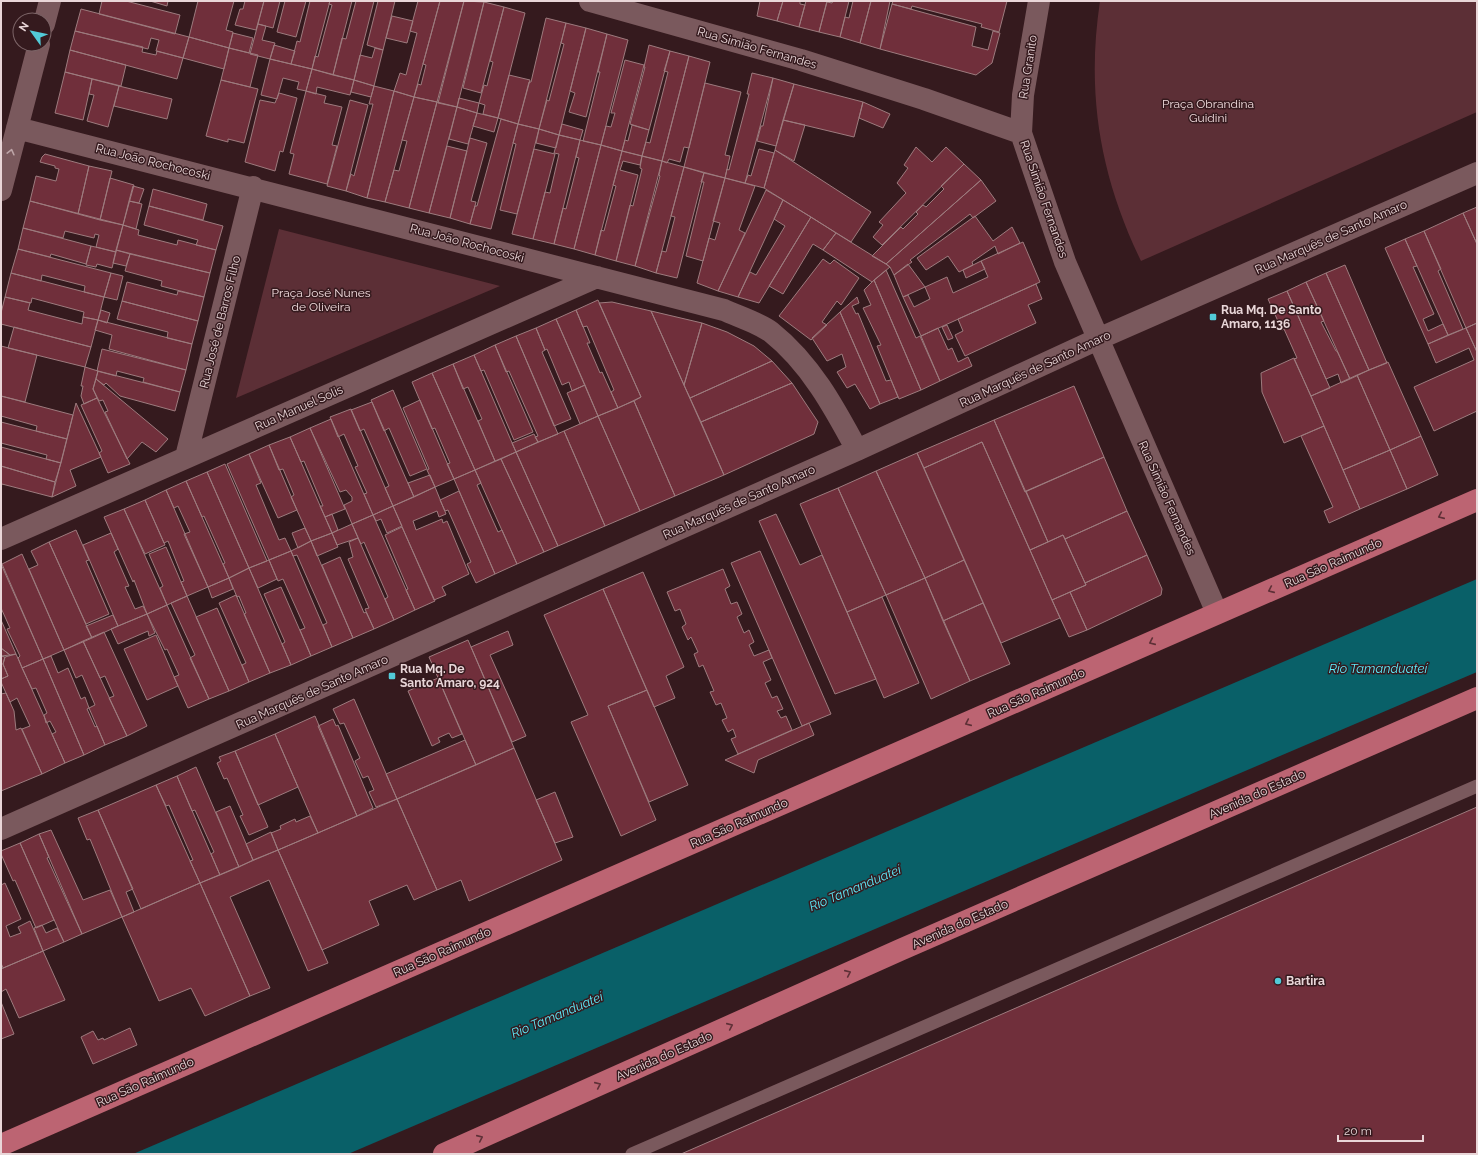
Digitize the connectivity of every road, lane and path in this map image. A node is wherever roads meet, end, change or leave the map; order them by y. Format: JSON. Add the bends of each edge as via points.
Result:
{"nodes":[{"id":1,"x":50,"y":1,"type":"edge"},
{"id":2,"x":590,"y":1,"type":"edge"},
{"id":3,"x":1039,"y":1,"type":"edge"},
{"id":4,"x":47,"y":12,"type":"edge"},
{"id":5,"x":37,"y":52,"type":"edge"},
{"id":6,"x":17,"y":128,"type":"junction"},
{"id":7,"x":1021,"y":133,"type":"junction"},
{"id":8,"x":1477,"y":173,"type":"edge"},
{"id":9,"x":253,"y":187,"type":"junction"},
{"id":10,"x":1,"y":190,"type":"edge"},
{"id":11,"x":597,"y":277,"type":"junction"},
{"id":12,"x":1098,"y":339,"type":"junction"},
{"id":13,"x":857,"y":450,"type":"junction"},
{"id":14,"x":186,"y":457,"type":"junction"},
{"id":15,"x":1477,"y":500,"type":"edge"},
{"id":16,"x":1,"y":539,"type":"edge"},
{"id":17,"x":1218,"y":614,"type":"junction"},
{"id":18,"x":1477,"y":698,"type":"edge"},
{"id":19,"x":1477,"y":786,"type":"edge"},
{"id":20,"x":1,"y":829,"type":"edge"},
{"id":21,"x":1,"y":1145,"type":"edge"},
{"id":22,"x":444,"y":1154,"type":"edge"},
{"id":23,"x":632,"y":1154,"type":"edge"}],
"edges":[{"from":1,"to":4,"type":"street"},
{"from":2,"to":7,"type":"street","name":"Rua Simião Fernandes","via":[[801,60]]},
{"from":3,"to":7,"type":"street","name":"Rua Granito","via":[[1023,95]]},
{"from":5,"to":6,"type":"street"},
{"from":6,"to":9,"type":"street","name":"Rua João Rochocoski"},
{"from":10,"to":6,"type":"street","one_way":true},
{"from":7,"to":12,"type":"street","name":"Rua Simião Fernandes","via":[[1065,262]]},
{"from":8,"to":12,"type":"street","name":"Rua Marquês de Santo Amaro"},
{"from":9,"to":11,"type":"street","name":"Rua João Rochocoski"},
{"from":9,"to":14,"type":"street","name":"Rua José de Barros Filho"},
{"from":11,"to":13,"type":"street","name":"Rua João Rochocoski","via":[[724,310],[770,332],[806,366],[830,400]]},
{"from":11,"to":14,"type":"street","name":"Rua Manuel Solis"},
{"from":12,"to":13,"type":"street","name":"Rua Marquês de Santo Amaro"},
{"from":12,"to":17,"type":"street","name":"Rua Simião Fernandes"},
{"from":13,"to":20,"type":"street","name":"Rua Marquês de Santo Amaro"},
{"from":14,"to":16,"type":"street","name":"Rua Manuel Solis"},
{"from":15,"to":17,"type":"highway","name":"Rua São Raimundo","one_way":true},
{"from":17,"to":21,"type":"highway","name":"Rua São Raimundo","one_way":true},
{"from":22,"to":18,"type":"highway","name":"Avenida do Estado","one_way":true,"via":[[900,950]]},
{"from":19,"to":23,"type":"lane"}]}
